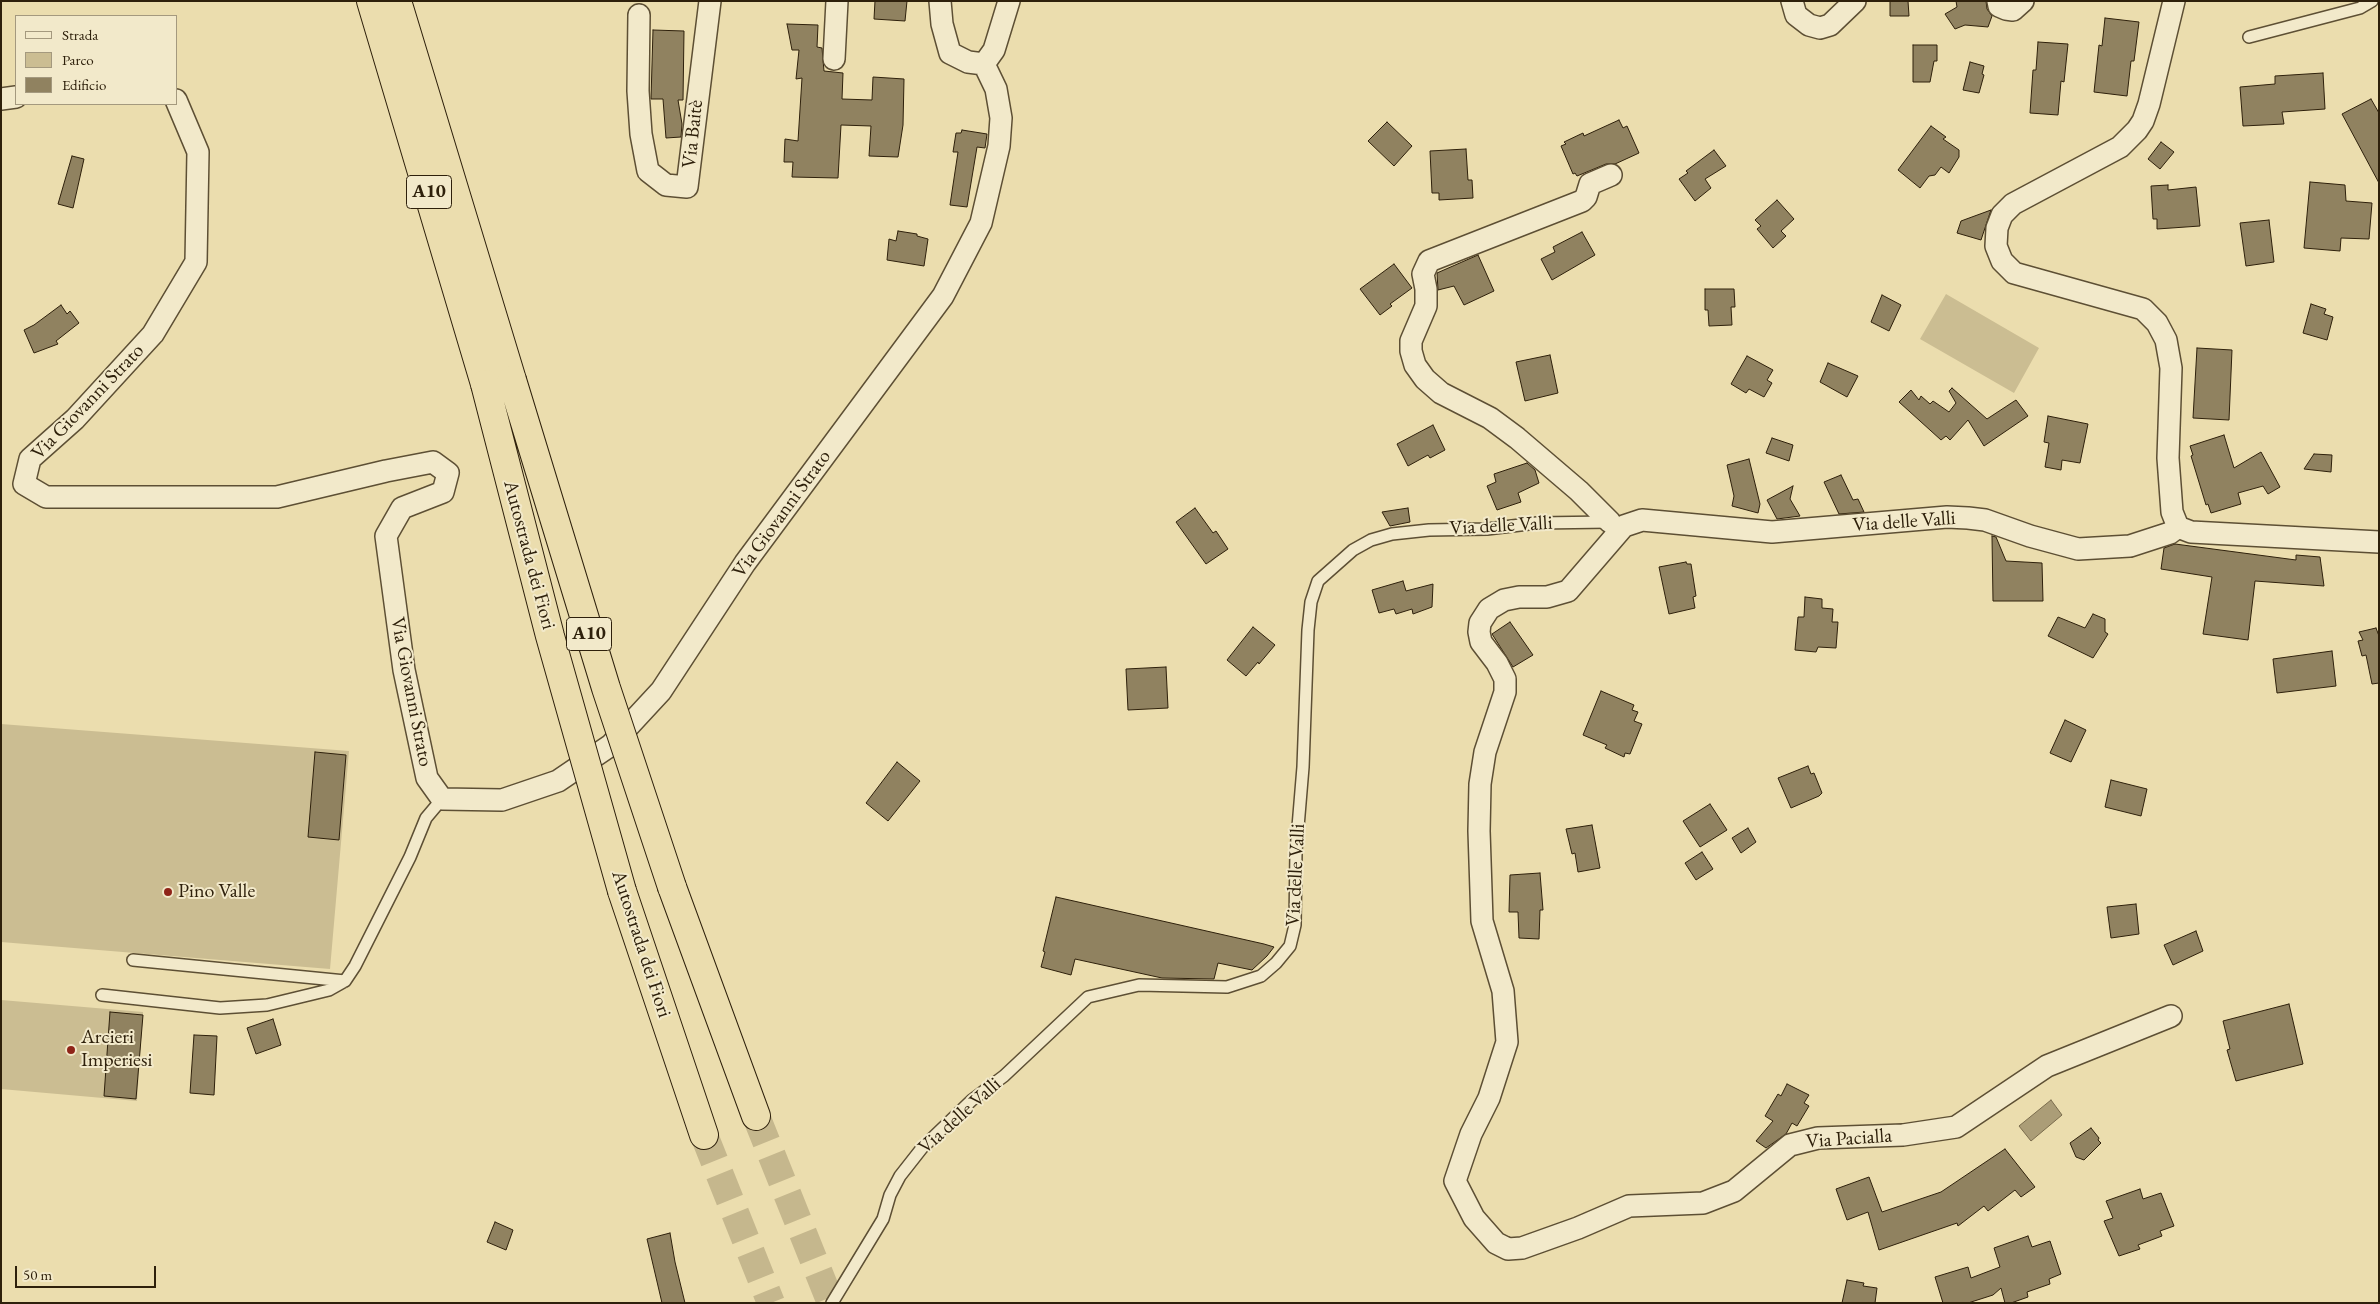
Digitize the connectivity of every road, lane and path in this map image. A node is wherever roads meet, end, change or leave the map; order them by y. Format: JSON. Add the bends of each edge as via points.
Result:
{"nodes":[{"id":1,"x":371,"y":1,"type":"edge"},
{"id":2,"x":397,"y":1,"type":"edge"},
{"id":3,"x":710,"y":1,"type":"edge"},
{"id":4,"x":838,"y":1,"type":"edge"},
{"id":5,"x":940,"y":1,"type":"edge"},
{"id":6,"x":1009,"y":1,"type":"edge"},
{"id":7,"x":1792,"y":1,"type":"edge"},
{"id":8,"x":1855,"y":1,"type":"edge"},
{"id":9,"x":1998,"y":1,"type":"edge"},
{"id":10,"x":2023,"y":1,"type":"edge"},
{"id":11,"x":2174,"y":1,"type":"edge"},
{"id":12,"x":2372,"y":1,"type":"edge"},
{"id":13,"x":639,"y":15,"type":"dead end"},
{"id":14,"x":2249,"y":37,"type":"dead end"},
{"id":15,"x":834,"y":59,"type":"dead end"},
{"id":16,"x":984,"y":64,"type":"junction"},
{"id":17,"x":15,"y":98,"type":"edge"},
{"id":18,"x":1,"y":100,"type":"edge"},
{"id":19,"x":178,"y":105,"type":"edge"},
{"id":20,"x":1611,"y":175,"type":"dead end"},
{"id":21,"x":1617,"y":524,"type":"junction"},
{"id":22,"x":2178,"y":527,"type":"junction"},
{"id":23,"x":2379,"y":542,"type":"edge"},
{"id":24,"x":442,"y":799,"type":"junction"},
{"id":25,"x":133,"y":960,"type":"dead end"},
{"id":26,"x":345,"y":981,"type":"junction"},
{"id":27,"x":102,"y":995,"type":"dead end"},
{"id":28,"x":2171,"y":1016,"type":"dead end"},
{"id":29,"x":756,"y":1116,"type":"tunnel mouth"},
{"id":30,"x":704,"y":1135,"type":"tunnel mouth"},
{"id":31,"x":832,"y":1303,"type":"edge"}],
"edges":[{"from":1,"to":30,"type":"highway","name":"Autostrada dei Fiori","number":"A10","bridge":true,"via":[[485,384],[550,636],[622,891]]},
{"from":2,"to":29,"type":"highway","name":"Autostrada dei Fiori","number":"A10","bridge":true,"via":[[606,688],[672,887]]},
{"from":3,"to":13,"type":"street","name":"Via Baitè","via":[[687,187],[666,185],[648,171],[638,92]]},
{"from":4,"to":15,"type":"street"},
{"from":5,"to":16,"type":"street","via":[[950,53],[968,62]]},
{"from":6,"to":16,"type":"street","via":[[994,50]]},
{"from":7,"to":8,"type":"street","via":[[1796,14],[1809,25],[1820,28],[1830,25]]},
{"from":9,"to":10,"type":"street","via":[[1999,6],[2013,10]]},
{"from":11,"to":22,"type":"street","via":[[2149,104],[2137,130],[2120,147],[2013,204],[1999,222],[1996,246],[2002,261],[2014,273],[2143,310],[2157,323],[2166,340],[2171,368],[2168,458],[2172,512]]},
{"from":12,"to":14,"type":"lane","via":[[2360,8]]},
{"from":16,"to":24,"type":"street","name":"Via Giovanni Strato","via":[[996,89],[1001,118],[999,146],[981,223],[958,269],[943,296],[745,563],[662,691],[611,745],[558,781],[502,800]]},
{"from":17,"to":18,"type":"street"},
{"from":19,"to":24,"type":"street","name":"Via Giovanni Strato","via":[[198,152],[196,262],[153,334],[75,419],[30,459],[24,484],[46,497],[277,498],[433,462],[448,473],[443,492],[402,508],[386,536],[404,670],[427,778]]},
{"from":20,"to":21,"type":"street","via":[[1590,184],[1582,201],[1429,261],[1422,274],[1426,306],[1411,341],[1411,351],[1415,365],[1425,379],[1441,393],[1490,418],[1517,438]]},
{"from":21,"to":22,"type":"street","name":"Via delle Valli","via":[[1642,520],[1772,532],[1968,518],[1985,520],[2078,548],[2130,546],[2170,533]]},
{"from":21,"to":28,"type":"street","name":"Via Pacialla","via":[[1568,592],[1504,600],[1489,609],[1480,623],[1481,642],[1505,679],[1505,692],[1485,752],[1480,784],[1479,831],[1482,921],[1503,991],[1507,1042],[1455,1181],[1474,1218],[1496,1243],[1508,1249],[1522,1248],[1629,1206],[1703,1203],[1734,1191],[1790,1145],[1818,1138],[1903,1135],[1956,1127],[2048,1066]]},
{"from":21,"to":31,"type":"lane","name":"Via delle Valli","via":[[1538,523],[1392,534],[1353,550],[1318,581],[1311,602],[1308,630],[1295,925],[1290,946],[1261,976],[1227,987],[1139,985],[1088,997],[922,1148],[900,1176],[883,1218]]},
{"from":22,"to":23,"type":"street","via":[[2192,532]]},
{"from":24,"to":26,"type":"lane","via":[[426,818],[410,857]]},
{"from":25,"to":26,"type":"lane"},
{"from":26,"to":27,"type":"lane","via":[[329,990],[292,1000],[220,1008]]}]}
